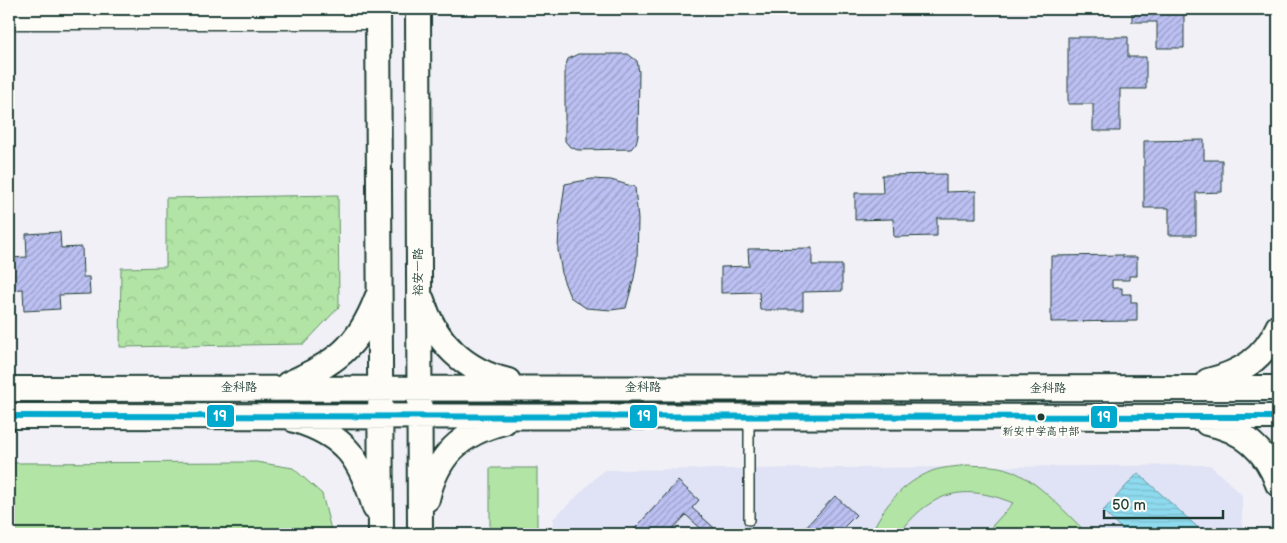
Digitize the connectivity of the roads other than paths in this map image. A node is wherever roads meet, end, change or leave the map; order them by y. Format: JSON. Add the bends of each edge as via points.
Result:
{"nodes":[{"id":1,"x":418,"y":9,"type":"edge"},
{"id":2,"x":378,"y":14,"type":"edge"},
{"id":3,"x":9,"y":20,"type":"edge"},
{"id":4,"x":381,"y":287,"type":"junction"},
{"id":5,"x":418,"y":287,"type":"junction"},
{"id":6,"x":1278,"y":328,"type":"edge"},
{"id":7,"x":282,"y":387,"type":"junction"},
{"id":8,"x":381,"y":387,"type":"junction"},
{"id":9,"x":419,"y":387,"type":"junction"},
{"id":10,"x":534,"y":387,"type":"junction"},
{"id":11,"x":9,"y":388,"type":"edge"},
{"id":12,"x":1174,"y":388,"type":"junction"},
{"id":13,"x":1278,"y":388,"type":"edge"},
{"id":14,"x":279,"y":415,"type":"junction"},
{"id":15,"x":381,"y":415,"type":"junction"},
{"id":16,"x":420,"y":415,"type":"junction"},
{"id":17,"x":529,"y":415,"type":"junction"},
{"id":18,"x":9,"y":416,"type":"edge"},
{"id":19,"x":749,"y":417,"type":"junction"},
{"id":20,"x":1166,"y":417,"type":"junction"},
{"id":21,"x":1278,"y":417,"type":"edge"},
{"id":22,"x":1278,"y":484,"type":"edge"},
{"id":23,"x":749,"y":520,"type":"dead end"},
{"id":24,"x":420,"y":529,"type":"edge"},
{"id":25,"x":381,"y":532,"type":"edge"}],
"edges":[{"from":1,"to":5,"type":"main road","name":"裕安一路"},
{"from":2,"to":3,"type":"street"},
{"from":2,"to":4,"type":"main road"},
{"from":4,"to":7,"type":"main road","via":[[364,327],[348,350],[328,366]]},
{"from":4,"to":8,"type":"main road"},
{"from":5,"to":9,"type":"main road","name":"裕安一路"},
{"from":5,"to":10,"type":"main road","via":[[428,318],[456,356],[483,374]]},
{"from":6,"to":12,"type":"main road","via":[[1266,350],[1249,365],[1221,378]]},
{"from":7,"to":8,"type":"main road","name":"金科路"},
{"from":7,"to":11,"type":"main road","name":"金科路"},
{"from":8,"to":9,"type":"main road","name":"金科路"},
{"from":8,"to":15,"type":"main road"},
{"from":9,"to":10,"type":"main road","name":"金科路"},
{"from":9,"to":16,"type":"main road","name":"裕安一路"},
{"from":10,"to":12,"type":"main road","name":"金科路"},
{"from":12,"to":13,"type":"main road","name":"金科路"},
{"from":14,"to":15,"type":"main road"},
{"from":14,"to":18,"type":"main road"},
{"from":14,"to":25,"type":"main road","via":[[324,431],[348,448],[364,474]]},
{"from":15,"to":16,"type":"main road"},
{"from":15,"to":25,"type":"main road"},
{"from":16,"to":17,"type":"main road"},
{"from":16,"to":24,"type":"main road","name":"裕安一路"},
{"from":17,"to":19,"type":"main road"},
{"from":17,"to":24,"type":"main road","via":[[477,430],[448,452],[433,479]]},
{"from":19,"to":20,"type":"main road"},
{"from":19,"to":23,"type":"lane"},
{"from":20,"to":21,"type":"main road"},
{"from":20,"to":22,"type":"main road","via":[[1210,424],[1240,435],[1262,452]]}]}
